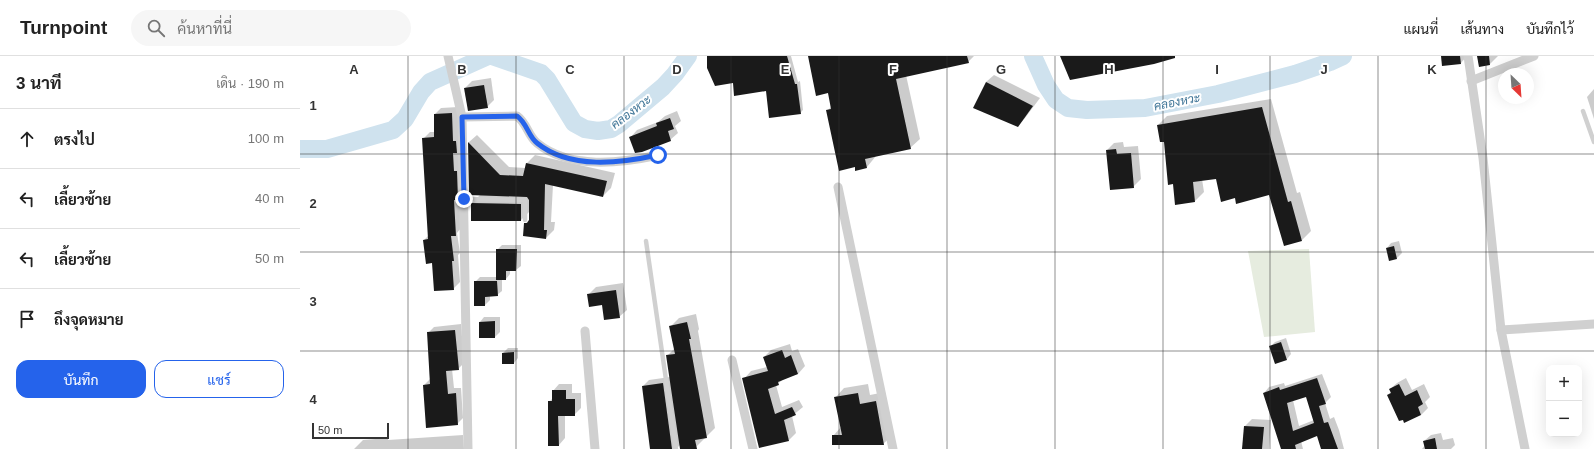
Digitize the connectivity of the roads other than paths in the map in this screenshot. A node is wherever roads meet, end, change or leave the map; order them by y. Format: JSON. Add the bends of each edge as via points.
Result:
{"nodes":[{"id":1,"x":448,"y":56,"type":"edge"},
{"id":2,"x":1468,"y":56,"type":"edge"},
{"id":3,"x":1534,"y":56,"type":"edge"},
{"id":4,"x":1471,"y":81,"type":"junction"},
{"id":5,"x":1583,"y":111,"type":"dead end"},
{"id":6,"x":462,"y":117,"type":"junction"},
{"id":7,"x":1594,"y":142,"type":"edge"},
{"id":8,"x":658,"y":155,"type":"dead end"},
{"id":9,"x":838,"y":187,"type":"dead end"},
{"id":10,"x":464,"y":199,"type":"junction"},
{"id":11,"x":525,"y":220,"type":"dead end"},
{"id":12,"x":646,"y":242,"type":"dead end"},
{"id":13,"x":1594,"y":324,"type":"edge"},
{"id":14,"x":1501,"y":330,"type":"junction"},
{"id":15,"x":585,"y":332,"type":"dead end"},
{"id":16,"x":732,"y":360,"type":"dead end"},
{"id":17,"x":468,"y":449,"type":"edge"},
{"id":18,"x":596,"y":449,"type":"edge"},
{"id":19,"x":676,"y":449,"type":"edge"},
{"id":20,"x":753,"y":449,"type":"edge"},
{"id":21,"x":893,"y":449,"type":"edge"},
{"id":22,"x":1525,"y":449,"type":"edge"}],
"edges":[{"from":1,"to":6,"type":"street"},
{"from":2,"to":4,"type":"street"},
{"from":3,"to":4,"type":"street"},
{"from":4,"to":14,"type":"street","via":[[1483,158]]},
{"from":5,"to":7,"type":"lane"},
{"from":6,"to":8,"type":"street","via":[[517,116],[540,145],[560,155],[584,161],[624,161]]},
{"from":6,"to":10,"type":"street"},
{"from":9,"to":21,"type":"street"},
{"from":10,"to":11,"type":"lane","via":[[525,200]]},
{"from":10,"to":17,"type":"street"},
{"from":12,"to":19,"type":"lane"},
{"from":13,"to":14,"type":"street"},
{"from":14,"to":22,"type":"street"},
{"from":15,"to":18,"type":"street"},
{"from":16,"to":20,"type":"street"}]}
